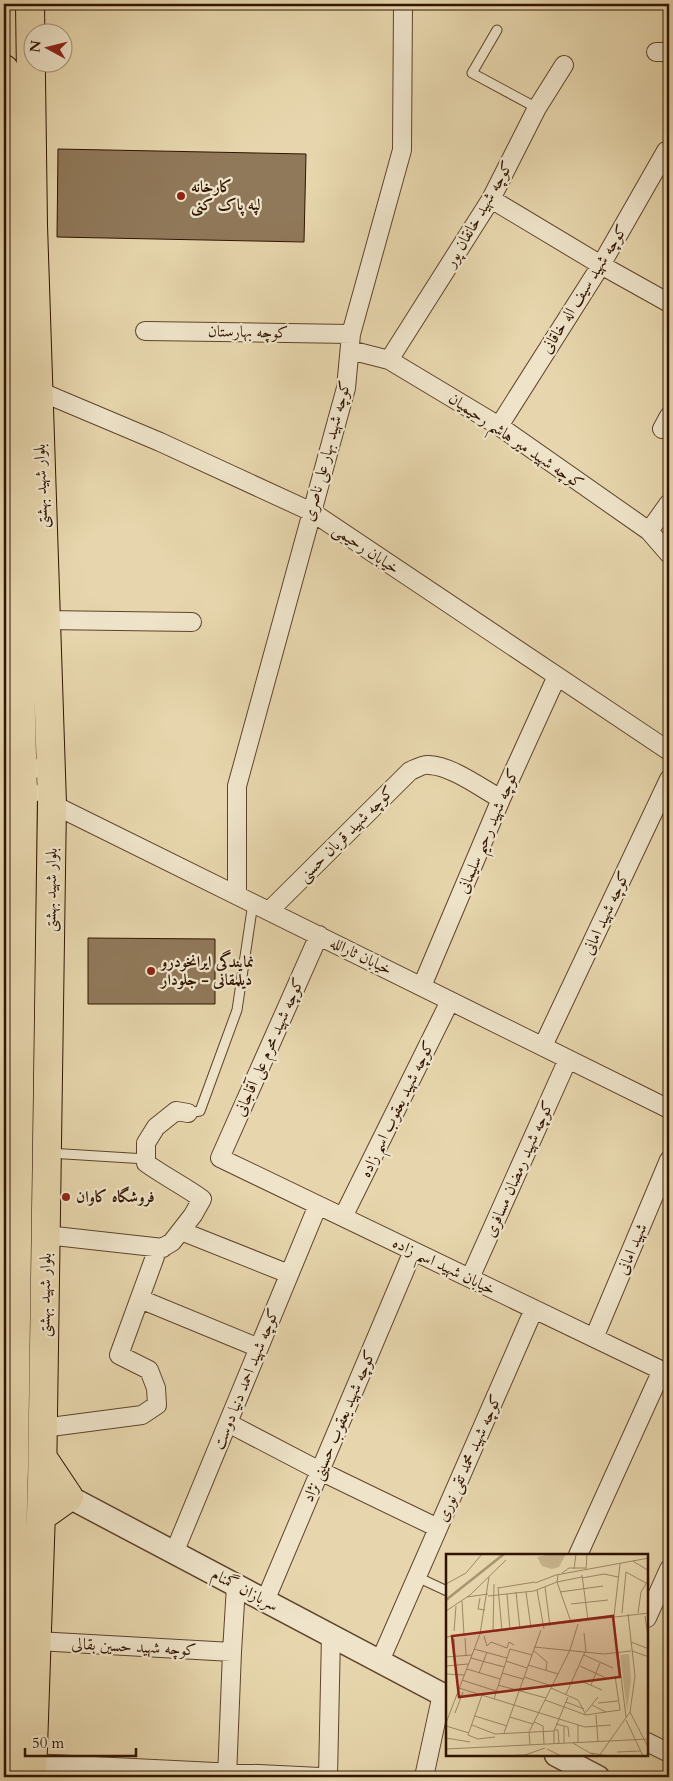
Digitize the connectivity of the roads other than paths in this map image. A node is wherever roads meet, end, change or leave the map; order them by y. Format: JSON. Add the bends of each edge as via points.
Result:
{"nodes":[{"id":1,"x":30,"y":4,"type":"edge"},
{"id":2,"x":403,"y":4,"type":"edge"},
{"id":3,"x":497,"y":30,"type":"dead end"},
{"id":4,"x":564,"y":66,"type":"dead end"},
{"id":5,"x":4,"y":68,"type":"edge"},
{"id":6,"x":538,"y":108,"type":"junction"},
{"id":7,"x":666,"y":151,"type":"dead end"},
{"id":8,"x":492,"y":200,"type":"junction"},
{"id":9,"x":601,"y":265,"type":"junction"},
{"id":10,"x":6,"y":274,"type":"edge"},
{"id":11,"x":669,"y":303,"type":"edge"},
{"id":12,"x":145,"y":331,"type":"dead end"},
{"id":13,"x":351,"y":342,"type":"junction"},
{"id":14,"x":389,"y":360,"type":"junction"},
{"id":15,"x":39,"y":391,"type":"junction"},
{"id":16,"x":498,"y":426,"type":"junction"},
{"id":17,"x":9,"y":468,"type":"edge"},
{"id":18,"x":669,"y":503,"type":"edge"},
{"id":19,"x":312,"y":512,"type":"junction"},
{"id":20,"x":648,"y":531,"type":"junction"},
{"id":21,"x":669,"y":554,"type":"edge"},
{"id":22,"x":45,"y":620,"type":"junction"},
{"id":23,"x":192,"y":622,"type":"dead end"},
{"id":24,"x":556,"y":676,"type":"junction"},
{"id":25,"x":12,"y":695,"type":"edge"},
{"id":26,"x":669,"y":751,"type":"edge"},
{"id":27,"x":669,"y":780,"type":"edge"},
{"id":28,"x":13,"y":781,"type":"edge"},
{"id":29,"x":52,"y":788,"type":"junction"},
{"id":30,"x":501,"y":799,"type":"junction"},
{"id":31,"x":245,"y":899,"type":"junction"},
{"id":32,"x":12,"y":906,"type":"edge"},
{"id":33,"x":269,"y":911,"type":"junction"},
{"id":34,"x":318,"y":936,"type":"junction"},
{"id":35,"x":422,"y":986,"type":"junction"},
{"id":36,"x":450,"y":1001,"type":"junction"},
{"id":37,"x":12,"y":1024,"type":"edge"},
{"id":38,"x":543,"y":1046,"type":"junction"},
{"id":39,"x":568,"y":1059,"type":"junction"},
{"id":40,"x":669,"y":1109,"type":"edge"},
{"id":41,"x":188,"y":1113,"type":"joint"},
{"id":42,"x":11,"y":1134,"type":"edge"},
{"id":43,"x":47,"y":1153,"type":"junction"},
{"id":44,"x":220,"y":1158,"type":"joint"},
{"id":45,"x":146,"y":1159,"type":"junction"},
{"id":46,"x":669,"y":1160,"type":"edge"},
{"id":47,"x":318,"y":1205,"type":"junction"},
{"id":48,"x":343,"y":1218,"type":"junction"},
{"id":49,"x":10,"y":1230,"type":"edge"},
{"id":50,"x":181,"y":1230,"type":"junction"},
{"id":51,"x":46,"y":1236,"type":"junction"},
{"id":52,"x":163,"y":1248,"type":"junction"},
{"id":53,"x":413,"y":1251,"type":"junction"},
{"id":54,"x":289,"y":1274,"type":"junction"},
{"id":55,"x":470,"y":1278,"type":"junction"},
{"id":56,"x":140,"y":1299,"type":"junction"},
{"id":57,"x":534,"y":1309,"type":"junction"},
{"id":58,"x":10,"y":1325,"type":"edge"},
{"id":59,"x":594,"y":1338,"type":"junction"},
{"id":60,"x":259,"y":1348,"type":"junction"},
{"id":61,"x":666,"y":1372,"type":"edge"},
{"id":62,"x":228,"y":1422,"type":"junction"},
{"id":63,"x":43,"y":1428,"type":"junction"},
{"id":64,"x":9,"y":1467,"type":"edge"},
{"id":65,"x":320,"y":1470,"type":"junction"},
{"id":66,"x":42,"y":1471,"type":"junction"},
{"id":67,"x":69,"y":1497,"type":"junction"},
{"id":68,"x":41,"y":1517,"type":"junction"},
{"id":69,"x":438,"y":1528,"type":"junction"},
{"id":70,"x":174,"y":1553,"type":"junction"},
{"id":71,"x":578,"y":1554,"type":"edge"},
{"id":72,"x":669,"y":1569,"type":"edge"},
{"id":73,"x":416,"y":1577,"type":"junction"},
{"id":74,"x":236,"y":1586,"type":"junction"},
{"id":75,"x":446,"y":1592,"type":"edge"},
{"id":76,"x":265,"y":1601,"type":"junction"},
{"id":77,"x":648,"y":1616,"type":"edge"},
{"id":78,"x":331,"y":1636,"type":"junction"},
{"id":79,"x":37,"y":1641,"type":"junction"},
{"id":80,"x":7,"y":1643,"type":"edge"},
{"id":81,"x":232,"y":1652,"type":"junction"},
{"id":82,"x":380,"y":1661,"type":"junction"},
{"id":83,"x":444,"y":1696,"type":"edge"},
{"id":84,"x":6,"y":1738,"type":"edge"},
{"id":85,"x":648,"y":1742,"type":"edge"},
{"id":86,"x":669,"y":1753,"type":"edge"},
{"id":87,"x":559,"y":1756,"type":"edge"},
{"id":88,"x":588,"y":1766,"type":"edge"},
{"id":89,"x":32,"y":1770,"type":"edge"},
{"id":90,"x":227,"y":1775,"type":"edge"},
{"id":91,"x":6,"y":1777,"type":"edge"},
{"id":92,"x":320,"y":1777,"type":"edge"},
{"id":93,"x":328,"y":1777,"type":"edge"},
{"id":94,"x":424,"y":1777,"type":"edge"}],
"edges":[{"from":1,"to":15,"type":"main road","name":"بلوار شهید بهشتی"},
{"from":2,"to":13,"type":"street","name":"کوچه شهید بهار علی ناصری","via":[[402,150]]},
{"from":3,"to":6,"type":"lane","via":[[472,72]]},
{"from":4,"to":6,"type":"street","name":"کوچه شهید خانقان پور"},
{"from":5,"to":10,"type":"main road","name":"بلوار شهید بهشتی"},
{"from":6,"to":8,"type":"street","name":"کوچه شهید خانقان پور"},
{"from":7,"to":9,"type":"street","name":"کوچه شهید سیف اله خاقانی"},
{"from":8,"to":9,"type":"street"},
{"from":8,"to":14,"type":"street","name":"کوچه شهید خانقان پور"},
{"from":9,"to":11,"type":"street"},
{"from":9,"to":16,"type":"street","name":"کوچه شهید سیف اله خاقانی"},
{"from":10,"to":17,"type":"main road","name":"بلوار شهید بهشتی"},
{"from":12,"to":13,"type":"street","name":"کوچه بهارستان"},
{"from":13,"to":14,"type":"street","name":"کوچه شهید میر هاشم رحیمیان"},
{"from":13,"to":19,"type":"street","name":"کوچه شهید بهار علی ناصری","via":[[346,388]]},
{"from":14,"to":16,"type":"street","name":"کوچه شهید میر هاشم رحیمیان"},
{"from":15,"to":19,"type":"street","name":"خیابان رحیمی"},
{"from":15,"to":22,"type":"main road","name":"بلوار شهید بهشتی"},
{"from":16,"to":20,"type":"street","name":"کوچه شهید میر هاشم رحیمیان"},
{"from":17,"to":25,"type":"main road","name":"بلوار شهید بهشتی"},
{"from":18,"to":20,"type":"street"},
{"from":19,"to":24,"type":"street","name":"خیابان رحیمی"},
{"from":19,"to":31,"type":"street","name":"کوچه شهید بهار علی ناصری","via":[[237,786]]},
{"from":20,"to":21,"type":"street","name":"کوچه شهید میر هاشم رحیمیان"},
{"from":22,"to":23,"type":"street"},
{"from":22,"to":29,"type":"main road","name":"بلوار شهید بهشتی"},
{"from":24,"to":26,"type":"street","name":"خیابان رحیمی"},
{"from":24,"to":30,"type":"street","name":"کوچه شهید رحیم سلیمانی"},
{"from":25,"to":28,"type":"main road","name":"بلوار شهید بهشتی"},
{"from":27,"to":38,"type":"street","name":"کوچه شهید امانی"},
{"from":28,"to":29,"type":"street"},
{"from":28,"to":29,"type":"street"},
{"from":28,"to":32,"type":"main road","name":"بلوار شهید بهشتی"},
{"from":29,"to":31,"type":"street","name":"خیابان ثارالله"},
{"from":29,"to":43,"type":"main road","name":"بلوار شهید بهشتی"},
{"from":30,"to":33,"type":"street","name":"کوچه شهید قربان حسنی","via":[[459,775],[428,764],[410,771]]},
{"from":30,"to":35,"type":"street","name":"کوچه شهید رحیم سلیمانی"},
{"from":31,"to":33,"type":"street","name":"خیابان ثارالله"},
{"from":31,"to":41,"type":"lane","via":[[236,1010],[200,1111]]},
{"from":32,"to":37,"type":"main road","name":"بلوار شهید بهشتی"},
{"from":33,"to":34,"type":"street","name":"خیابان ثارالله"},
{"from":34,"to":35,"type":"street","name":"خیابان ثارالله"},
{"from":34,"to":44,"type":"street","name":"کوچه شهید محرم علی آقاجانی"},
{"from":35,"to":36,"type":"street","name":"خیابان ثارالله"},
{"from":36,"to":38,"type":"street","name":"خیابان ثارالله"},
{"from":36,"to":48,"type":"street","name":"کوچه شهید یعقوب اسم زاده"},
{"from":37,"to":42,"type":"main road","name":"بلوار شهید بهشتی"},
{"from":38,"to":39,"type":"street","name":"خیابان ثارالله"},
{"from":39,"to":40,"type":"street","name":"خیابان ثارالله"},
{"from":39,"to":55,"type":"street","name":"کوچه شهید رمضان مسافری"},
{"from":41,"to":45,"type":"street","via":[[176,1111],[156,1128],[146,1143]]},
{"from":42,"to":49,"type":"main road","name":"بلوار شهید بهشتی"},
{"from":43,"to":45,"type":"lane"},
{"from":43,"to":51,"type":"main road","name":"بلوار شهید بهشتی"},
{"from":44,"to":47,"type":"street","name":"خیابان شهید اسم زاده"},
{"from":45,"to":50,"type":"street","via":[[161,1174],[202,1199]]},
{"from":46,"to":59,"type":"street","name":"شهید امانی"},
{"from":47,"to":48,"type":"street","name":"خیابان شهید اسم زاده"},
{"from":47,"to":54,"type":"street","name":"کوچه شهید احمد دنیا دوست"},
{"from":48,"to":53,"type":"street","name":"خیابان شهید اسم زاده"},
{"from":49,"to":58,"type":"main road","name":"بلوار شهید بهشتی"},
{"from":50,"to":52,"type":"street"},
{"from":50,"to":54,"type":"street"},
{"from":51,"to":52,"type":"street"},
{"from":51,"to":63,"type":"main road","name":"بلوار شهید بهشتی"},
{"from":52,"to":56,"type":"street","via":[[157,1252]]},
{"from":53,"to":55,"type":"street","name":"خیابان شهید اسم زاده"},
{"from":53,"to":65,"type":"street","name":"کوچه شهید یعقوب حسینی نژاد"},
{"from":54,"to":60,"type":"street","name":"کوچه شهید احمد دنیا دوست"},
{"from":55,"to":57,"type":"street","name":"خیابان شهید اسم زاده"},
{"from":56,"to":60,"type":"street"},
{"from":56,"to":63,"type":"street","via":[[119,1355],[150,1370],[157,1404],[142,1415]]},
{"from":57,"to":59,"type":"street","name":"خیابان شهید اسم زاده"},
{"from":57,"to":69,"type":"street","name":"کوچه شهید محمد تقی نوری"},
{"from":58,"to":64,"type":"main road","name":"بلوار شهید بهشتی"},
{"from":59,"to":61,"type":"street","name":"خیابان شهید اسم زاده"},
{"from":60,"to":62,"type":"street","name":"کوچه شهید احمد دنیا دوست"},
{"from":61,"to":71,"type":"street"},
{"from":62,"to":65,"type":"street"},
{"from":62,"to":70,"type":"street","name":"کوچه شهید احمد دنیا دوست"},
{"from":63,"to":66,"type":"main road","name":"بلوار شهید بهشتی"},
{"from":64,"to":66,"type":"street"},
{"from":64,"to":80,"type":"main road","name":"بلوار شهید بهشتی"},
{"from":65,"to":69,"type":"street"},
{"from":65,"to":76,"type":"street","name":"کوچه شهید یعقوب حسینی نژاد"},
{"from":66,"to":67,"type":"main road"},
{"from":66,"to":68,"type":"main road","name":"بلوار شهید بهشتی"},
{"from":67,"to":68,"type":"main road"},
{"from":67,"to":70,"type":"street","name":"سربازان گمنام"},
{"from":68,"to":79,"type":"main road","name":"بلوار شهید بهشتی"},
{"from":69,"to":73,"type":"street","name":"کوچه شهید محمد تقی نوری"},
{"from":70,"to":74,"type":"street","name":"سربازان گمنام"},
{"from":72,"to":77,"type":"street"},
{"from":73,"to":75,"type":"lane"},
{"from":73,"to":82,"type":"street","name":"کوچه شهید محمد تقی نوری"},
{"from":74,"to":76,"type":"street","name":"سربازان گمنام"},
{"from":74,"to":81,"type":"street"},
{"from":76,"to":78,"type":"street","name":"سربازان گمنام"},
{"from":78,"to":82,"type":"street","name":"سربازان گمنام"},
{"from":78,"to":93,"type":"street"},
{"from":79,"to":81,"type":"street","name":"کوچه شهید حسین بقالی"},
{"from":79,"to":89,"type":"main road","name":"بلوار شهید بهشتی"},
{"from":80,"to":84,"type":"main road","name":"بلوار شهید بهشتی"},
{"from":81,"to":90,"type":"street"},
{"from":82,"to":83,"type":"street","name":"سربازان گمنام"},
{"from":83,"to":94,"type":"street"},
{"from":84,"to":91,"type":"main road","name":"بلوار شهید بهشتی"},
{"from":85,"to":86,"type":"street"},
{"from":87,"to":88,"type":"street"},
{"from":89,"to":90,"type":"street"},
{"from":90,"to":92,"type":"street"}]}
